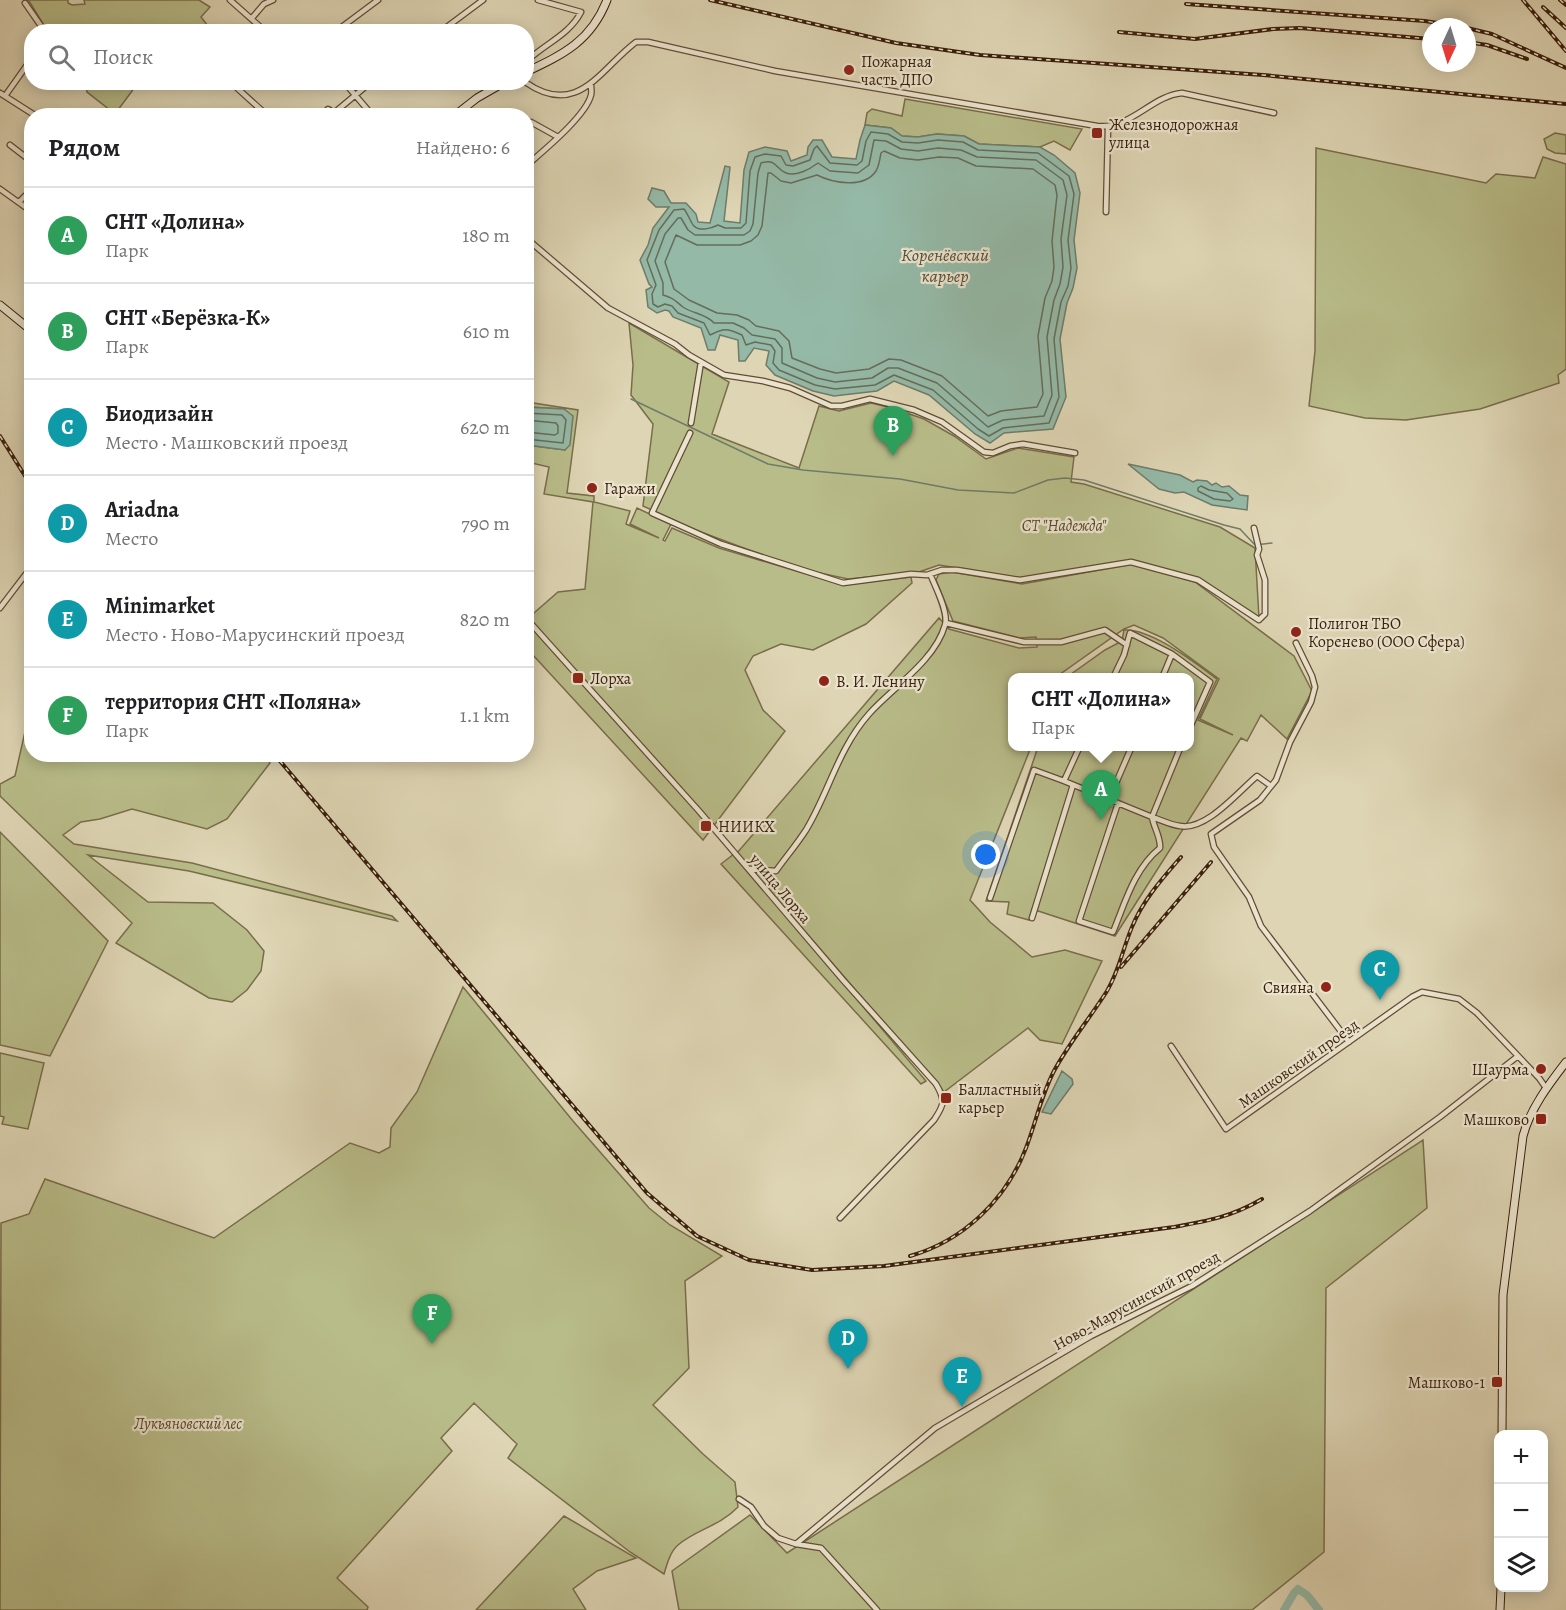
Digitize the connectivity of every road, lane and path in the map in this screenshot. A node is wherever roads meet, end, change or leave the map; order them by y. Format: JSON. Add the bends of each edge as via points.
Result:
{"nodes":[{"id":1,"x":230,"y":0,"type":"edge"},
{"id":2,"x":273,"y":0,"type":"edge"},
{"id":3,"x":378,"y":0,"type":"edge"},
{"id":4,"x":483,"y":0,"type":"edge"},
{"id":5,"x":538,"y":0,"type":"edge"},
{"id":6,"x":607,"y":0,"type":"edge"},
{"id":7,"x":26,"y":3,"type":"dead end"},
{"id":8,"x":252,"y":18,"type":"junction"},
{"id":9,"x":40,"y":24,"type":"edge"},
{"id":10,"x":258,"y":24,"type":"edge"},
{"id":11,"x":346,"y":24,"type":"edge"},
{"id":12,"x":451,"y":24,"type":"edge"},
{"id":13,"x":534,"y":54,"type":"edge"},
{"id":14,"x":24,"y":68,"type":"edge"},
{"id":15,"x":534,"y":68,"type":"edge"},
{"id":16,"x":591,"y":86,"type":"junction"},
{"id":17,"x":534,"y":89,"type":"edge"},
{"id":18,"x":239,"y":90,"type":"edge"},
{"id":19,"x":350,"y":90,"type":"edge"},
{"id":20,"x":361,"y":90,"type":"edge"},
{"id":21,"x":491,"y":90,"type":"edge"},
{"id":22,"x":3,"y":94,"type":"edge"},
{"id":23,"x":354,"y":95,"type":"junction"},
{"id":24,"x":24,"y":108,"type":"edge"},
{"id":25,"x":259,"y":108,"type":"edge"},
{"id":26,"x":340,"y":108,"type":"edge"},
{"id":27,"x":366,"y":108,"type":"edge"},
{"id":28,"x":464,"y":108,"type":"edge"},
{"id":29,"x":1275,"y":113,"type":"dead end"},
{"id":30,"x":534,"y":124,"type":"edge"},
{"id":31,"x":1108,"y":128,"type":"junction"},
{"id":32,"x":558,"y":137,"type":"junction"},
{"id":33,"x":10,"y":145,"type":"dead end"},
{"id":34,"x":24,"y":156,"type":"edge"},
{"id":35,"x":534,"y":159,"type":"edge"},
{"id":36,"x":0,"y":189,"type":"edge"},
{"id":37,"x":24,"y":197,"type":"edge"},
{"id":38,"x":19,"y":202,"type":"junction"},
{"id":39,"x":24,"y":206,"type":"edge"},
{"id":40,"x":1106,"y":212,"type":"dead end"},
{"id":41,"x":534,"y":245,"type":"edge"},
{"id":42,"x":0,"y":304,"type":"edge"},
{"id":43,"x":24,"y":324,"type":"edge"},
{"id":44,"x":701,"y":362,"type":"junction"},
{"id":45,"x":692,"y":423,"type":"dead end"},
{"id":46,"x":690,"y":433,"type":"dead end"},
{"id":47,"x":1075,"y":453,"type":"dead end"},
{"id":48,"x":1254,"y":528,"type":"dead end"},
{"id":49,"x":930,"y":574,"type":"junction"},
{"id":50,"x":24,"y":576,"type":"edge"},
{"id":51,"x":0,"y":608,"type":"edge"},
{"id":52,"x":946,"y":623,"type":"junction"},
{"id":53,"x":534,"y":627,"type":"edge"},
{"id":54,"x":1296,"y":643,"type":"dead end"},
{"id":55,"x":1127,"y":645,"type":"junction"},
{"id":56,"x":1172,"y":654,"type":"junction"},
{"id":57,"x":1115,"y":673,"type":"edge"},
{"id":58,"x":1164,"y":673,"type":"edge"},
{"id":59,"x":1194,"y":718,"type":"edge"},
{"id":60,"x":1078,"y":751,"type":"edge"},
{"id":61,"x":1130,"y":751,"type":"edge"},
{"id":62,"x":1179,"y":751,"type":"edge"},
{"id":63,"x":1064,"y":781,"type":"junction"},
{"id":64,"x":1073,"y":785,"type":"junction"},
{"id":65,"x":1271,"y":786,"type":"junction"},
{"id":66,"x":1109,"y":800,"type":"junction"},
{"id":67,"x":1118,"y":803,"type":"junction"},
{"id":68,"x":1152,"y":817,"type":"junction"},
{"id":69,"x":750,"y":869,"type":"junction"},
{"id":70,"x":990,"y":898,"type":"dead end"},
{"id":71,"x":1032,"y":918,"type":"dead end"},
{"id":72,"x":1349,"y":1042,"type":"junction"},
{"id":73,"x":1171,"y":1046,"type":"dead end"},
{"id":74,"x":1518,"y":1056,"type":"junction"},
{"id":75,"x":1566,"y":1062,"type":"edge"},
{"id":76,"x":1546,"y":1088,"type":"junction"},
{"id":77,"x":840,"y":1218,"type":"dead end"},
{"id":78,"x":1502,"y":1430,"type":"edge"},
{"id":79,"x":739,"y":1499,"type":"dead end"},
{"id":80,"x":796,"y":1544,"type":"junction"},
{"id":81,"x":1501,"y":1592,"type":"edge"},
{"id":82,"x":877,"y":1610,"type":"edge"},
{"id":83,"x":1500,"y":1610,"type":"edge"}],
"edges":[{"from":1,"to":8,"type":"street"},
{"from":2,"to":8,"type":"street"},
{"from":3,"to":11,"type":"street"},
{"from":4,"to":12,"type":"street"},
{"from":5,"to":13,"type":"street","via":[[581,12],[565,32]]},
{"from":6,"to":15,"type":"street","via":[[593,28],[578,44]]},
{"from":7,"to":9,"type":"street"},
{"from":8,"to":10,"type":"street"},
{"from":14,"to":22,"type":"street"},
{"from":16,"to":17,"type":"street","via":[[555,94]]},
{"from":16,"to":31,"type":"street","via":[[629,47],[636,42],[648,42],[775,71]]},
{"from":16,"to":32,"type":"street","via":[[586,106]]},
{"from":18,"to":25,"type":"street"},
{"from":19,"to":23,"type":"street"},
{"from":20,"to":23,"type":"street"},
{"from":21,"to":28,"type":"street"},
{"from":22,"to":24,"type":"street"},
{"from":23,"to":26,"type":"street"},
{"from":23,"to":27,"type":"street"},
{"from":29,"to":31,"type":"street","via":[[1182,93],[1168,96]]},
{"from":30,"to":32,"type":"street"},
{"from":31,"to":40,"type":"street"},
{"from":32,"to":35,"type":"street"},
{"from":33,"to":34,"type":"street"},
{"from":36,"to":38,"type":"street"},
{"from":37,"to":38,"type":"street"},
{"from":38,"to":39,"type":"street"},
{"from":41,"to":44,"type":"street","via":[[608,308]]},
{"from":42,"to":43,"type":"street"},
{"from":44,"to":45,"type":"street"},
{"from":44,"to":47,"type":"street","via":[[724,375],[790,388],[831,406],[870,399],[918,411],[942,422],[984,452],[1023,444]]},
{"from":46,"to":49,"type":"street","via":[[652,513],[721,544],[843,583]]},
{"from":48,"to":49,"type":"street","via":[[1265,580],[1265,614],[1260,620],[1198,580],[1131,562],[1020,580],[957,570]]},
{"from":49,"to":52,"type":"street"},
{"from":50,"to":51,"type":"street"},
{"from":52,"to":55,"type":"street","via":[[1024,642],[1061,642],[1106,630]]},
{"from":52,"to":69,"type":"street","via":[[941,637],[923,660],[868,714],[844,747],[806,830],[776,871]]},
{"from":53,"to":69,"type":"street","name":"улица Лорха"},
{"from":54,"to":65,"type":"street","via":[[1315,687]]},
{"from":55,"to":56,"type":"street","via":[[1130,633]]},
{"from":55,"to":57,"type":"street"},
{"from":56,"to":58,"type":"street"},
{"from":56,"to":59,"type":"street","via":[[1210,682]]},
{"from":60,"to":63,"type":"street"},
{"from":61,"to":66,"type":"street"},
{"from":62,"to":68,"type":"street"},
{"from":63,"to":64,"type":"street"},
{"from":63,"to":70,"type":"street","via":[[1034,770]]},
{"from":64,"to":66,"type":"street"},
{"from":64,"to":71,"type":"street"},
{"from":65,"to":68,"type":"street","via":[[1257,776],[1226,805],[1195,825],[1181,827]]},
{"from":65,"to":72,"type":"street","via":[[1260,800],[1211,834],[1214,847],[1249,897],[1262,926]]},
{"from":66,"to":67,"type":"street"},
{"from":67,"to":68,"type":"street"},
{"from":67,"to":68,"type":"street","via":[[1079,921],[1113,932],[1136,875],[1160,848]]},
{"from":69,"to":77,"type":"street","name":"улица Лорха","via":[[942,1095],[942,1107],[934,1120]]},
{"from":72,"to":73,"type":"street","name":"Машковский проезд","via":[[1226,1129]]},
{"from":72,"to":74,"type":"street","name":"Машковский проезд","via":[[1422,992],[1459,999]]},
{"from":74,"to":76,"type":"street","name":"Машковский проезд"},
{"from":74,"to":80,"type":"street","name":"Ново-Марусинский проезд","via":[[1310,1212],[1192,1286],[1091,1336],[935,1428]]},
{"from":75,"to":76,"type":"street"},
{"from":76,"to":78,"type":"street","via":[[1528,1122],[1521,1147],[1503,1295]]},
{"from":79,"to":80,"type":"street","via":[[778,1538]]},
{"from":80,"to":82,"type":"street","via":[[821,1548]]},
{"from":81,"to":83,"type":"street"}]}
